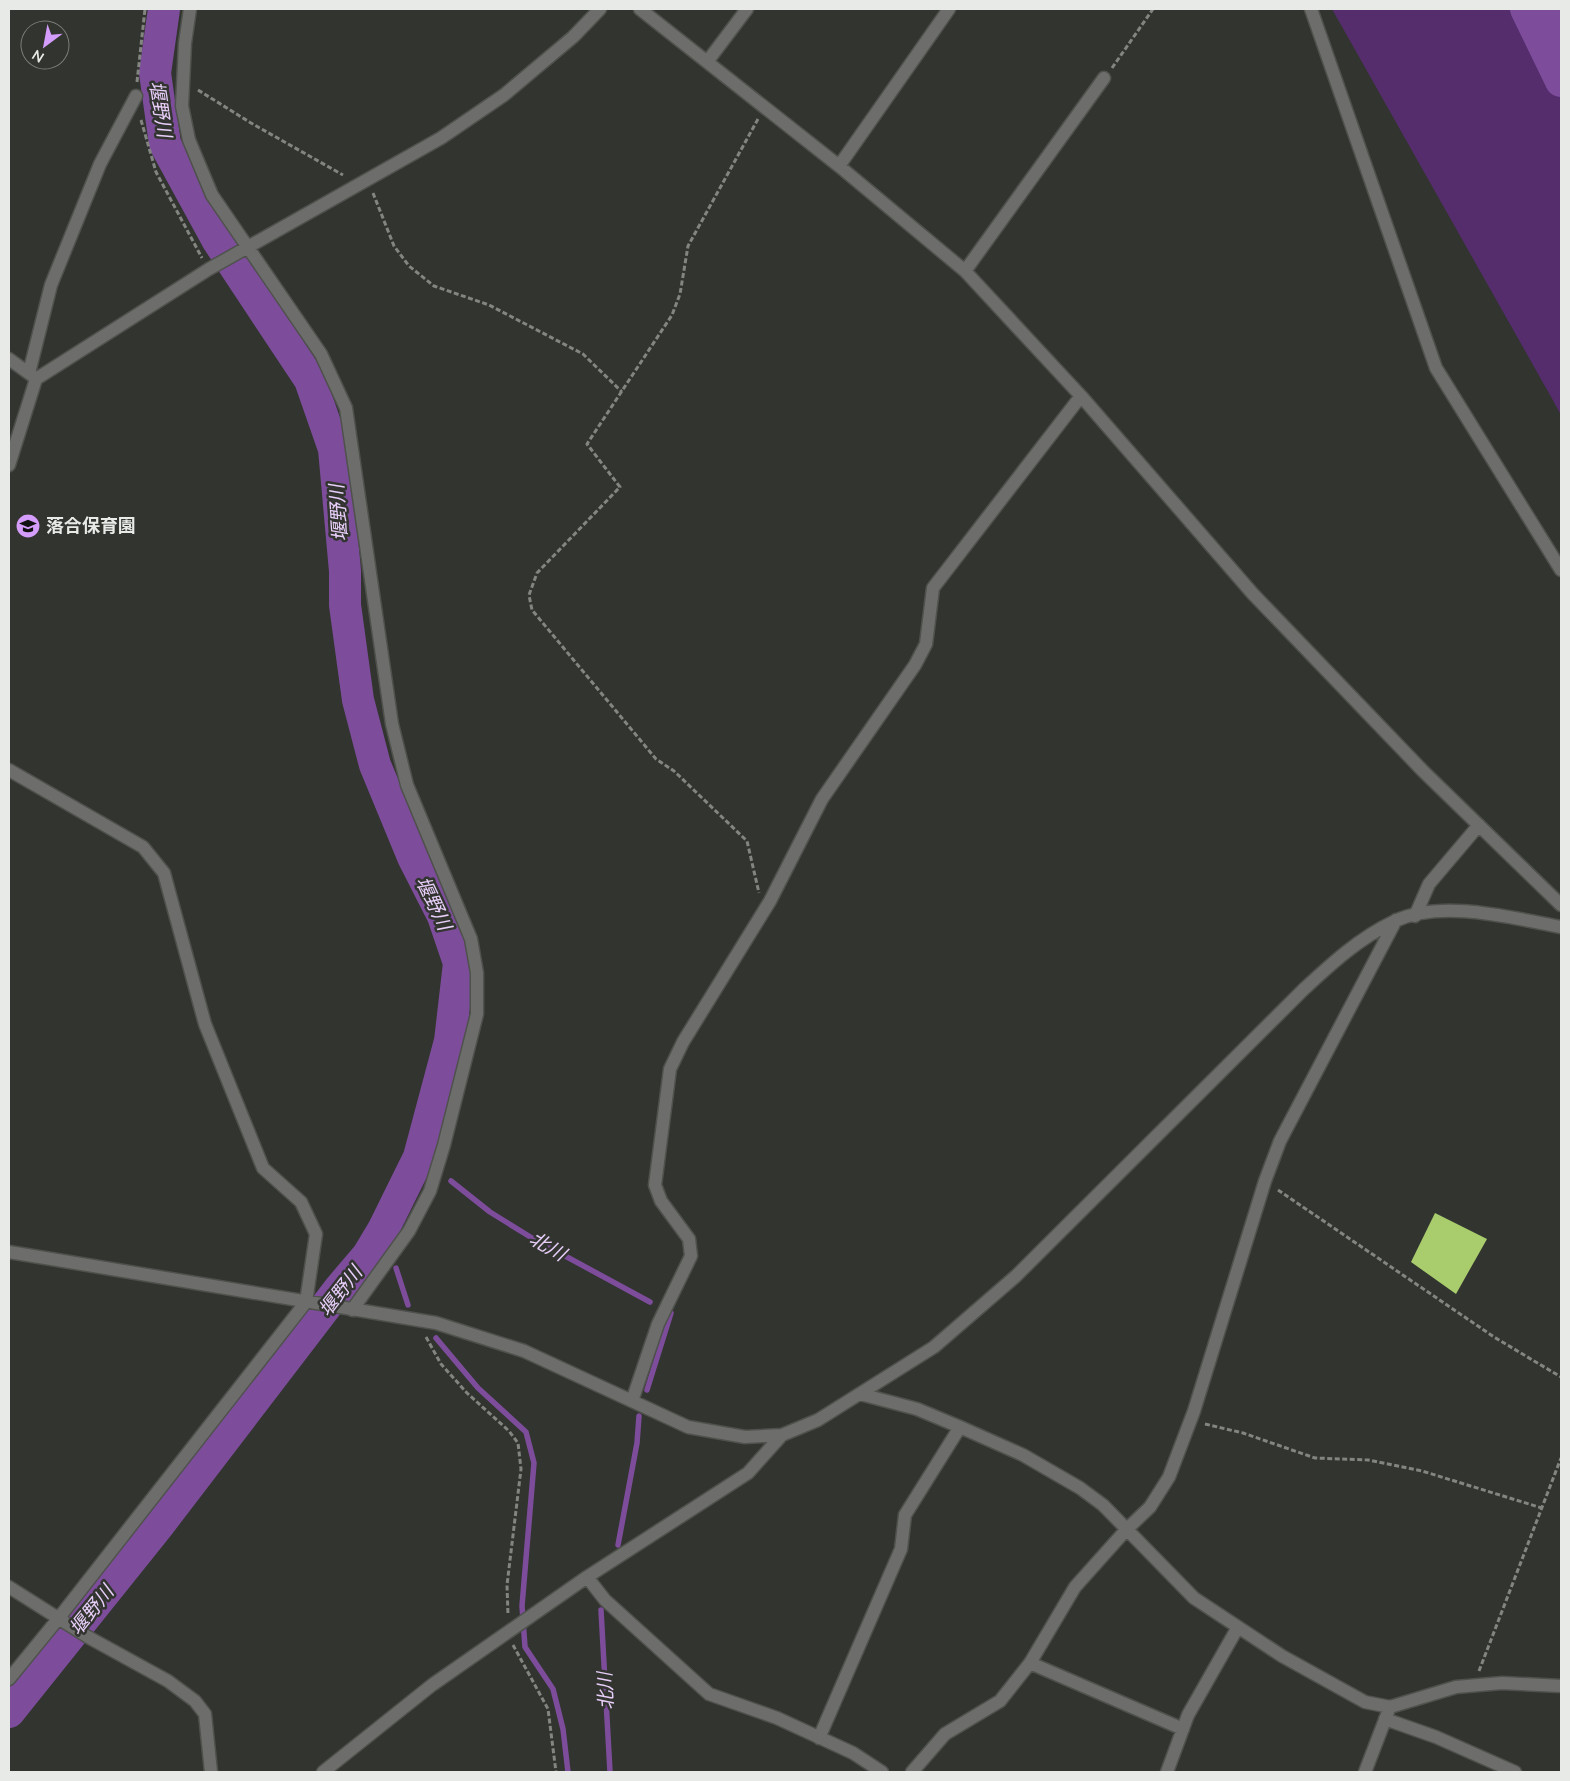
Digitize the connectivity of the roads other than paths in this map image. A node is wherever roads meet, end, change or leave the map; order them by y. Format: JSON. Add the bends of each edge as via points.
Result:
{"nodes":[{"id":1,"x":190,"y":9,"type":"edge"},
{"id":2,"x":600,"y":9,"type":"edge"},
{"id":3,"x":640,"y":9,"type":"edge"},
{"id":4,"x":747,"y":9,"type":"edge"},
{"id":5,"x":949,"y":9,"type":"edge"},
{"id":6,"x":1311,"y":9,"type":"edge"},
{"id":7,"x":707,"y":62,"type":"junction"},
{"id":8,"x":1104,"y":78,"type":"road end"},
{"id":9,"x":136,"y":96,"type":"road end"},
{"id":10,"x":839,"y":166,"type":"junction"},
{"id":11,"x":246,"y":248,"type":"junction"},
{"id":12,"x":965,"y":271,"type":"junction"},
{"id":13,"x":9,"y":359,"type":"edge"},
{"id":14,"x":33,"y":376,"type":"junction"},
{"id":15,"x":1081,"y":396,"type":"junction"},
{"id":16,"x":9,"y":465,"type":"edge"},
{"id":17,"x":1561,"y":570,"type":"edge"},
{"id":18,"x":9,"y":770,"type":"edge"},
{"id":19,"x":1478,"y":825,"type":"junction"},
{"id":20,"x":1561,"y":905,"type":"edge"},
{"id":21,"x":1415,"y":916,"type":"junction"},
{"id":22,"x":1396,"y":920,"type":"junction"},
{"id":23,"x":1561,"y":927,"type":"edge"},
{"id":24,"x":9,"y":1252,"type":"edge"},
{"id":25,"x":309,"y":1303,"type":"junction"},
{"id":26,"x":349,"y":1309,"type":"junction"},
{"id":27,"x":860,"y":1394,"type":"junction"},
{"id":28,"x":632,"y":1401,"type":"junction"},
{"id":29,"x":960,"y":1427,"type":"junction"},
{"id":30,"x":782,"y":1435,"type":"junction"},
{"id":31,"x":1126,"y":1530,"type":"junction"},
{"id":32,"x":587,"y":1577,"type":"junction"},
{"id":33,"x":9,"y":1587,"type":"edge"},
{"id":34,"x":59,"y":1619,"type":"junction"},
{"id":35,"x":1238,"y":1627,"type":"junction"},
{"id":36,"x":1030,"y":1663,"type":"junction"},
{"id":37,"x":9,"y":1679,"type":"edge"},
{"id":38,"x":1561,"y":1686,"type":"edge"},
{"id":39,"x":1388,"y":1713,"type":"junction"},
{"id":40,"x":1183,"y":1728,"type":"junction"},
{"id":41,"x":819,"y":1738,"type":"junction"},
{"id":42,"x":211,"y":1772,"type":"edge"},
{"id":43,"x":323,"y":1772,"type":"edge"},
{"id":44,"x":882,"y":1772,"type":"edge"},
{"id":45,"x":912,"y":1772,"type":"edge"},
{"id":46,"x":1167,"y":1772,"type":"edge"},
{"id":47,"x":1365,"y":1772,"type":"edge"},
{"id":48,"x":1516,"y":1772,"type":"edge"}],
"edges":[{"from":1,"to":11,"type":"street","via":[[182,106],[189,140],[212,195]]},
{"from":2,"to":11,"type":"street","via":[[573,37],[504,95],[441,138]]},
{"from":3,"to":7,"type":"street"},
{"from":4,"to":7,"type":"street"},
{"from":5,"to":10,"type":"street"},
{"from":6,"to":17,"type":"street","via":[[1436,368]]},
{"from":7,"to":10,"type":"street"},
{"from":8,"to":12,"type":"street"},
{"from":9,"to":14,"type":"street","via":[[100,164],[51,285]]},
{"from":10,"to":12,"type":"street"},
{"from":11,"to":14,"type":"street"},
{"from":11,"to":26,"type":"street","via":[[321,354],[346,408],[392,724],[407,784],[471,938],[477,973],[476,1014],[430,1191],[409,1231]]},
{"from":12,"to":15,"type":"street"},
{"from":13,"to":14,"type":"street"},
{"from":14,"to":16,"type":"street"},
{"from":15,"to":19,"type":"street","via":[[1253,594]]},
{"from":15,"to":28,"type":"street","via":[[933,588],[926,644],[915,665],[822,798],[767,906],[683,1042],[670,1069],[654,1185],[661,1201],[689,1240],[691,1256],[658,1324]]},
{"from":18,"to":25,"type":"street","via":[[143,847],[164,873],[205,1024],[263,1168],[301,1202],[316,1234]]},
{"from":19,"to":20,"type":"street"},
{"from":19,"to":21,"type":"street","via":[[1429,884]]},
{"from":21,"to":22,"type":"street"},
{"from":21,"to":23,"type":"street","via":[[1434,911],[1479,912]]},
{"from":22,"to":27,"type":"street","via":[[1351,947],[1303,990],[974,1314],[934,1347]]},
{"from":22,"to":31,"type":"street","via":[[1280,1141],[1191,1420],[1169,1477],[1150,1507]]},
{"from":24,"to":25,"type":"street"},
{"from":25,"to":26,"type":"street"},
{"from":25,"to":34,"type":"street"},
{"from":26,"to":28,"type":"street","via":[[436,1324],[524,1351]]},
{"from":27,"to":29,"type":"street","via":[[917,1409]]},
{"from":27,"to":30,"type":"street","via":[[818,1420]]},
{"from":28,"to":30,"type":"street","via":[[688,1427],[745,1437]]},
{"from":29,"to":31,"type":"street","via":[[1023,1455],[1080,1488],[1103,1505]]},
{"from":29,"to":41,"type":"street","via":[[905,1515],[901,1550]]},
{"from":30,"to":32,"type":"street","via":[[748,1473]]},
{"from":31,"to":35,"type":"street","via":[[1194,1598]]},
{"from":31,"to":36,"type":"street","via":[[1075,1587]]},
{"from":32,"to":41,"type":"street","via":[[605,1600],[709,1694],[776,1718]]},
{"from":32,"to":43,"type":"street","via":[[432,1685]]},
{"from":33,"to":34,"type":"street"},
{"from":34,"to":37,"type":"street"},
{"from":34,"to":42,"type":"street","via":[[168,1681],[194,1701],[205,1714]]},
{"from":35,"to":39,"type":"street","via":[[1282,1656]]},
{"from":35,"to":40,"type":"street"},
{"from":36,"to":40,"type":"street"},
{"from":36,"to":45,"type":"street","via":[[1000,1701],[945,1734]]},
{"from":38,"to":39,"type":"street","via":[[1502,1683],[1456,1687]]},
{"from":39,"to":47,"type":"street"},
{"from":39,"to":48,"type":"street"},
{"from":40,"to":46,"type":"street"},
{"from":41,"to":44,"type":"street"}]}
